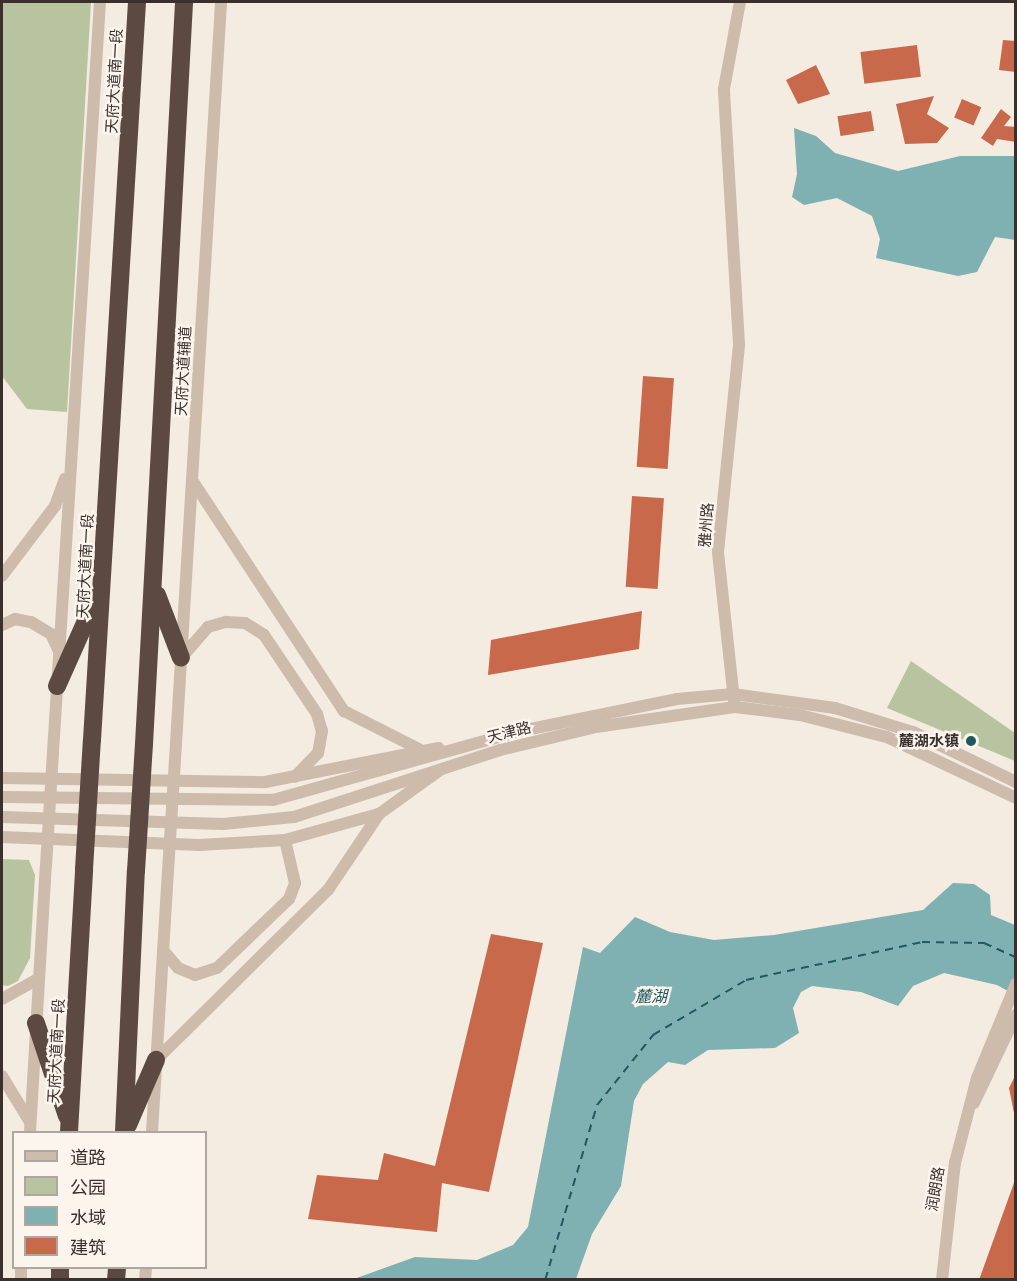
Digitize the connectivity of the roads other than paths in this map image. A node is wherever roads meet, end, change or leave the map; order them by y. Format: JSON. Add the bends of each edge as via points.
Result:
{"nodes":[{"id":1,"x":100,"y":2,"type":"edge"},
{"id":2,"x":137,"y":2,"type":"edge"},
{"id":3,"x":184,"y":2,"type":"edge"},
{"id":4,"x":221,"y":2,"type":"edge"},
{"id":5,"x":740,"y":2,"type":"edge"},
{"id":6,"x":70,"y":466,"type":"junction"},
{"id":7,"x":192,"y":480,"type":"junction"},
{"id":8,"x":2,"y":576,"type":"edge"},
{"id":9,"x":101,"y":587,"type":"junction"},
{"id":10,"x":155,"y":590,"type":"junction"},
{"id":11,"x":2,"y":625,"type":"edge"},
{"id":12,"x":59,"y":650,"type":"junction"},
{"id":13,"x":181,"y":658,"type":"junction"},
{"id":14,"x":57,"y":686,"type":"junction"},
{"id":15,"x":733,"y":694,"type":"junction"},
{"id":16,"x":735,"y":707,"type":"junction"},
{"id":17,"x":452,"y":748,"type":"junction"},
{"id":18,"x":419,"y":749,"type":"junction"},
{"id":19,"x":451,"y":762,"type":"junction"},
{"id":20,"x":2,"y":778,"type":"edge"},
{"id":21,"x":293,"y":778,"type":"junction"},
{"id":22,"x":1016,"y":782,"type":"edge"},
{"id":23,"x":2,"y":797,"type":"edge"},
{"id":24,"x":1016,"y":798,"type":"edge"},
{"id":25,"x":379,"y":814,"type":"junction"},
{"id":26,"x":2,"y":817,"type":"edge"},
{"id":27,"x":2,"y":837,"type":"edge"},
{"id":28,"x":285,"y":840,"type":"junction"},
{"id":29,"x":163,"y":950,"type":"junction"},
{"id":30,"x":38,"y":980,"type":"junction"},
{"id":31,"x":1016,"y":984,"type":"edge"},
{"id":32,"x":2,"y":999,"type":"edge"},
{"id":33,"x":1016,"y":1015,"type":"edge"},
{"id":34,"x":36,"y":1023,"type":"junction"},
{"id":35,"x":156,"y":1060,"type":"junction"},
{"id":36,"x":2,"y":1076,"type":"edge"},
{"id":37,"x":972,"y":1106,"type":"junction"},
{"id":38,"x":30,"y":1127,"type":"edge"},
{"id":39,"x":70,"y":1129,"type":"edge"},
{"id":40,"x":125,"y":1131,"type":"edge"},
{"id":41,"x":125,"y":1131,"type":"edge"},
{"id":42,"x":152,"y":1131,"type":"edge"},
{"id":43,"x":942,"y":1280,"type":"edge"}],
"edges":[{"from":1,"to":6,"type":"street"},
{"from":2,"to":9,"type":"highway","name":"天府大道南一段"},
{"from":3,"to":10,"type":"highway"},
{"from":4,"to":7,"type":"street","name":"天府大道辅道"},
{"from":5,"to":15,"type":"street","name":"雅州路","via":[[724,89],[739,344],[718,552]]},
{"from":6,"to":8,"type":"street","via":[[55,506]]},
{"from":6,"to":12,"type":"street"},
{"from":7,"to":13,"type":"street","name":"天府大道辅道"},
{"from":7,"to":18,"type":"street","via":[[344,711]]},
{"from":9,"to":14,"type":"highway"},
{"from":9,"to":39,"type":"highway","name":"天府大道南一段","bridge":true},
{"from":10,"to":13,"type":"highway"},
{"from":10,"to":40,"type":"highway","bridge":true,"via":[[136,871]]},
{"from":11,"to":12,"type":"street","via":[[15,619],[31,622],[51,634]]},
{"from":12,"to":14,"type":"street"},
{"from":13,"to":21,"type":"street","via":[[208,627],[226,622],[245,623],[264,635],[317,714],[322,731],[318,753]]},
{"from":13,"to":29,"type":"street","name":"天府大道辅道","bridge":true},
{"from":14,"to":30,"type":"street","bridge":true},
{"from":15,"to":16,"type":"street","name":"雅州路"},
{"from":15,"to":17,"type":"street","name":"天津路","via":[[677,699]]},
{"from":15,"to":22,"type":"street","name":"天津路","via":[[835,708],[913,732]]},
{"from":16,"to":19,"type":"street","name":"天津路","via":[[596,727]]},
{"from":16,"to":24,"type":"street","name":"天津路","via":[[800,715],[887,737]]},
{"from":17,"to":18,"type":"street"},
{"from":17,"to":23,"type":"street","name":"天津路","via":[[354,782],[273,800]]},
{"from":18,"to":21,"type":"street"},
{"from":19,"to":25,"type":"street"},
{"from":19,"to":26,"type":"street","name":"天津路","via":[[327,809],[260,822]]},
{"from":20,"to":21,"type":"street","via":[[230,783]]},
{"from":25,"to":28,"type":"street"},
{"from":25,"to":35,"type":"street","via":[[328,890]]},
{"from":27,"to":28,"type":"street","via":[[199,845]]},
{"from":28,"to":29,"type":"street","via":[[294,872],[289,899],[217,968],[195,975],[178,968]]},
{"from":29,"to":35,"type":"street","name":"天府大道辅道"},
{"from":30,"to":32,"type":"street"},
{"from":30,"to":34,"type":"street"},
{"from":31,"to":37,"type":"street","name":"润朗路","via":[[989,1045]]},
{"from":33,"to":37,"type":"street","name":"润朗路"},
{"from":34,"to":38,"type":"street"},
{"from":34,"to":39,"type":"highway"},
{"from":35,"to":41,"type":"highway"},
{"from":35,"to":42,"type":"street","name":"天府大道辅道"},
{"from":36,"to":38,"type":"street"},
{"from":37,"to":43,"type":"street","name":"润朗路","via":[[948,1195]]}]}
